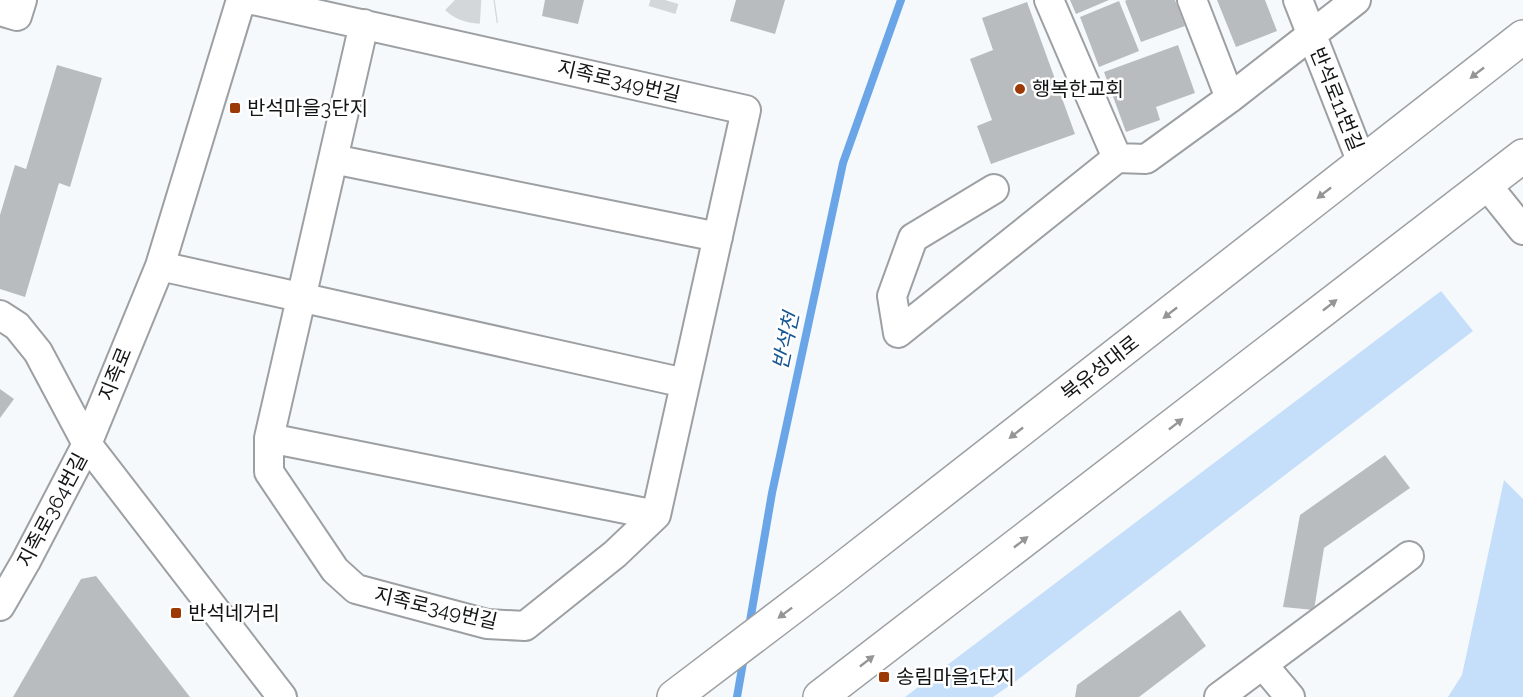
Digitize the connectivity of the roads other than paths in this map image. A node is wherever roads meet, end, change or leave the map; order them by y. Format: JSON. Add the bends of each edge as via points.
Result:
{"nodes":[{"id":1,"x":22,"y":0,"type":"edge"},
{"id":2,"x":241,"y":0,"type":"edge"},
{"id":3,"x":253,"y":0,"type":"edge"},
{"id":4,"x":1049,"y":0,"type":"edge"},
{"id":5,"x":1192,"y":0,"type":"edge"},
{"id":6,"x":1298,"y":0,"type":"edge"},
{"id":7,"x":1356,"y":0,"type":"edge"},
{"id":8,"x":0,"y":11,"type":"edge"},
{"id":9,"x":364,"y":24,"type":"junction"},
{"id":10,"x":1312,"y":35,"type":"junction"},
{"id":11,"x":1523,"y":37,"type":"edge"},
{"id":12,"x":1230,"y":98,"type":"junction"},
{"id":13,"x":1523,"y":156,"type":"edge"},
{"id":14,"x":1117,"y":158,"type":"junction"},
{"id":15,"x":333,"y":159,"type":"junction"},
{"id":16,"x":1362,"y":163,"type":"junction"},
{"id":17,"x":1486,"y":184,"type":"junction"},
{"id":18,"x":994,"y":189,"type":"dead end"},
{"id":19,"x":1523,"y":230,"type":"edge"},
{"id":20,"x":717,"y":237,"type":"junction"},
{"id":21,"x":160,"y":266,"type":"junction"},
{"id":22,"x":301,"y":297,"type":"junction"},
{"id":23,"x":0,"y":315,"type":"edge"},
{"id":24,"x":685,"y":383,"type":"junction"},
{"id":25,"x":269,"y":438,"type":"junction"},
{"id":26,"x":87,"y":444,"type":"junction"},
{"id":27,"x":656,"y":515,"type":"junction"},
{"id":28,"x":1409,"y":556,"type":"dead end"},
{"id":29,"x":0,"y":606,"type":"edge"},
{"id":30,"x":1263,"y":664,"type":"junction"},
{"id":31,"x":282,"y":697,"type":"edge"},
{"id":32,"x":674,"y":697,"type":"edge"},
{"id":33,"x":820,"y":697,"type":"edge"},
{"id":34,"x":1219,"y":697,"type":"edge"},
{"id":35,"x":1290,"y":697,"type":"edge"}],
"edges":[{"from":1,"to":8,"type":"street","via":[[16,16]]},
{"from":2,"to":21,"type":"street","name":"지족로"},
{"from":3,"to":9,"type":"street","name":"지족로349번길"},
{"from":4,"to":14,"type":"street"},
{"from":5,"to":12,"type":"street"},
{"from":6,"to":10,"type":"street","name":"반석로11번길"},
{"from":7,"to":10,"type":"street"},
{"from":9,"to":15,"type":"street","name":"지족로349번길"},
{"from":9,"to":20,"type":"street","name":"지족로349번길","via":[[746,110]]},
{"from":10,"to":12,"type":"street","name":"반석로11번길"},
{"from":10,"to":16,"type":"street","name":"반석로11번길"},
{"from":11,"to":16,"type":"main road","name":"북유성대로","one_way":true},
{"from":12,"to":14,"type":"street","name":"반석로11번길","via":[[1146,159]]},
{"from":13,"to":17,"type":"main road"},
{"from":14,"to":18,"type":"street","via":[[898,333],[892,296],[913,238]]},
{"from":15,"to":20,"type":"street"},
{"from":15,"to":22,"type":"street","name":"지족로349번길"},
{"from":16,"to":32,"type":"main road","name":"북유성대로","one_way":true},
{"from":17,"to":19,"type":"street"},
{"from":33,"to":17,"type":"main road","one_way":true},
{"from":20,"to":24,"type":"street","name":"지족로349번길"},
{"from":21,"to":22,"type":"street"},
{"from":21,"to":26,"type":"street","name":"지족로"},
{"from":22,"to":24,"type":"street"},
{"from":22,"to":25,"type":"street","name":"지족로349번길"},
{"from":23,"to":26,"type":"street","via":[[17,326],[38,352]]},
{"from":24,"to":27,"type":"street","name":"지족로349번길"},
{"from":25,"to":27,"type":"street"},
{"from":25,"to":27,"type":"street","name":"지족로349번길","via":[[269,472],[335,570],[356,589],[487,624],[525,626],[615,554]]},
{"from":26,"to":29,"type":"street","name":"지족로364번길"},
{"from":26,"to":31,"type":"street"},
{"from":28,"to":30,"type":"street"},
{"from":30,"to":34,"type":"street"},
{"from":30,"to":35,"type":"street"}]}
